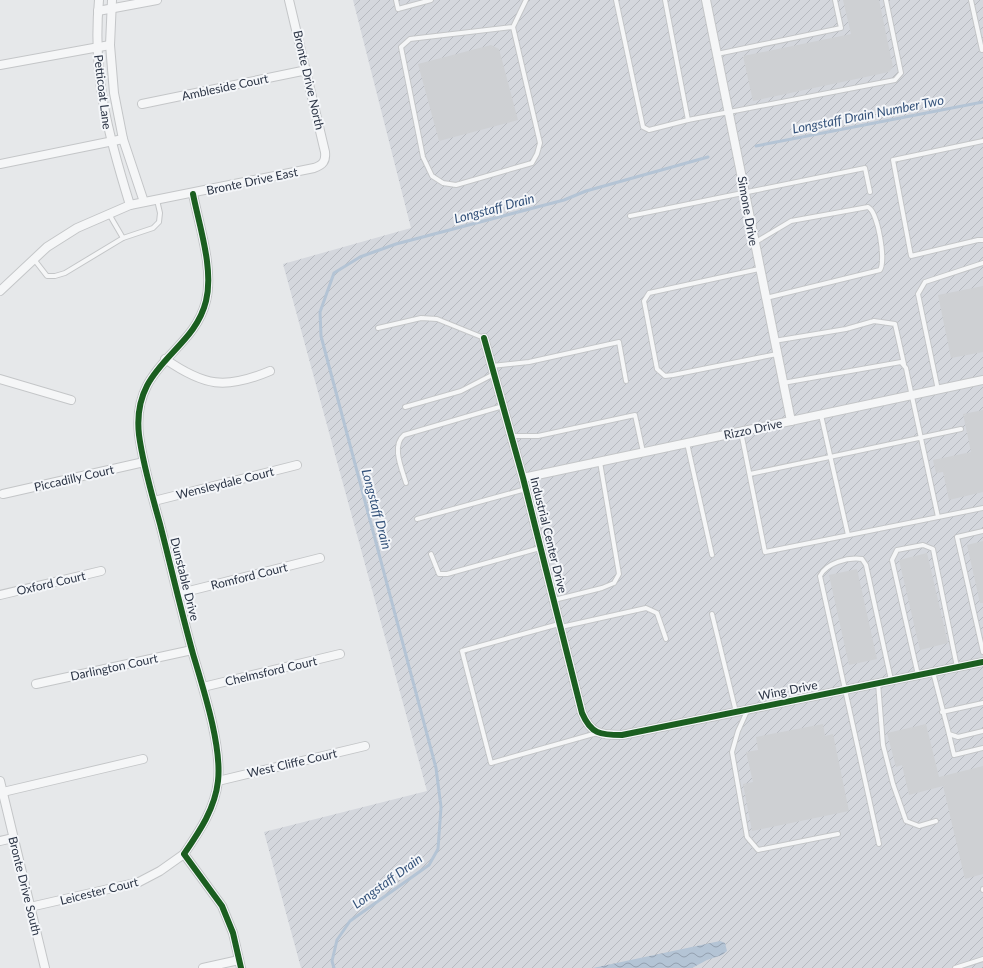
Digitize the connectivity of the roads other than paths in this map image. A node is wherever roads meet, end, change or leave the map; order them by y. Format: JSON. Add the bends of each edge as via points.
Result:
{"nodes":[{"id":1,"x":98,"y":0,"type":"edge"},
{"id":2,"x":157,"y":0,"type":"edge"},
{"id":3,"x":289,"y":0,"type":"edge"},
{"id":4,"x":396,"y":0,"type":"edge"},
{"id":5,"x":431,"y":0,"type":"edge"},
{"id":6,"x":526,"y":0,"type":"edge"},
{"id":7,"x":616,"y":0,"type":"edge"},
{"id":8,"x":665,"y":0,"type":"edge"},
{"id":9,"x":706,"y":0,"type":"edge"},
{"id":10,"x":835,"y":0,"type":"edge"},
{"id":11,"x":886,"y":0,"type":"edge"},
{"id":12,"x":972,"y":0,"type":"edge"},
{"id":13,"x":112,"y":4,"type":"edge"},
{"id":14,"x":98,"y":11,"type":"junction"},
{"id":15,"x":513,"y":27,"type":"junction"},
{"id":16,"x":110,"y":45,"type":"junction"},
{"id":17,"x":97,"y":47,"type":"junction"},
{"id":18,"x":982,"y":50,"type":"dead end"},
{"id":19,"x":717,"y":54,"type":"junction"},
{"id":20,"x":0,"y":65,"type":"edge"},
{"id":21,"x":307,"y":70,"type":"junction"},
{"id":22,"x":142,"y":104,"type":"dead end"},
{"id":23,"x":729,"y":113,"type":"junction"},
{"id":24,"x":688,"y":120,"type":"junction"},
{"id":25,"x":123,"y":139,"type":"junction"},
{"id":26,"x":983,"y":141,"type":"edge"},
{"id":27,"x":110,"y":142,"type":"junction"},
{"id":28,"x":324,"y":161,"type":"joint"},
{"id":29,"x":0,"y":164,"type":"edge"},
{"id":30,"x":746,"y":192,"type":"junction"},
{"id":31,"x":870,"y":192,"type":"dead end"},
{"id":32,"x":193,"y":194,"type":"junction"},
{"id":33,"x":157,"y":200,"type":"junction"},
{"id":34,"x":144,"y":202,"type":"junction"},
{"id":35,"x":130,"y":205,"type":"junction"},
{"id":36,"x":109,"y":214,"type":"junction"},
{"id":37,"x":630,"y":216,"type":"dead end"},
{"id":38,"x":123,"y":238,"type":"junction"},
{"id":39,"x":983,"y":240,"type":"edge"},
{"id":40,"x":754,"y":243,"type":"junction"},
{"id":41,"x":33,"y":258,"type":"junction"},
{"id":42,"x":983,"y":263,"type":"edge"},
{"id":43,"x":759,"y":269,"type":"junction"},
{"id":44,"x":0,"y":291,"type":"edge"},
{"id":45,"x":765,"y":298,"type":"junction"},
{"id":46,"x":378,"y":328,"type":"dead end"},
{"id":47,"x":484,"y":338,"type":"joint"},
{"id":48,"x":774,"y":341,"type":"junction"},
{"id":49,"x":777,"y":354,"type":"junction"},
{"id":50,"x":165,"y":359,"type":"junction"},
{"id":51,"x":904,"y":364,"type":"junction"},
{"id":52,"x":270,"y":370,"type":"dead end"},
{"id":53,"x":493,"y":370,"type":"junction"},
{"id":54,"x":0,"y":379,"type":"edge"},
{"id":55,"x":983,"y":380,"type":"edge"},
{"id":56,"x":626,"y":381,"type":"dead end"},
{"id":57,"x":783,"y":383,"type":"junction"},
{"id":58,"x":938,"y":390,"type":"junction"},
{"id":59,"x":911,"y":395,"type":"junction"},
{"id":60,"x":71,"y":400,"type":"dead end"},
{"id":61,"x":503,"y":406,"type":"junction"},
{"id":62,"x":405,"y":407,"type":"dead end"},
{"id":63,"x":821,"y":415,"type":"junction"},
{"id":64,"x":791,"y":421,"type":"junction"},
{"id":65,"x":960,"y":429,"type":"dead end"},
{"id":66,"x":741,"y":432,"type":"junction"},
{"id":67,"x":512,"y":436,"type":"junction"},
{"id":68,"x":920,"y":437,"type":"junction"},
{"id":69,"x":687,"y":443,"type":"junction"},
{"id":70,"x":643,"y":452,"type":"junction"},
{"id":71,"x":830,"y":457,"type":"junction"},
{"id":72,"x":600,"y":461,"type":"junction"},
{"id":73,"x":144,"y":462,"type":"junction"},
{"id":74,"x":296,"y":465,"type":"dead end"},
{"id":75,"x":750,"y":474,"type":"junction"},
{"id":76,"x":523,"y":478,"type":"junction"},
{"id":77,"x":406,"y":483,"type":"dead end"},
{"id":78,"x":526,"y":489,"type":"junction"},
{"id":79,"x":3,"y":494,"type":"dead end"},
{"id":80,"x":154,"y":501,"type":"junction"},
{"id":81,"x":983,"y":508,"type":"edge"},
{"id":82,"x":938,"y":517,"type":"junction"},
{"id":83,"x":417,"y":518,"type":"dead end"},
{"id":84,"x":983,"y":531,"type":"edge"},
{"id":85,"x":848,"y":535,"type":"junction"},
{"id":86,"x":541,"y":548,"type":"junction"},
{"id":87,"x":431,"y":554,"type":"dead end"},
{"id":88,"x":712,"y":555,"type":"dead end"},
{"id":89,"x":320,"y":558,"type":"dead end"},
{"id":90,"x":101,"y":571,"type":"dead end"},
{"id":91,"x":178,"y":594,"type":"junction"},
{"id":92,"x":0,"y":595,"type":"edge"},
{"id":93,"x":554,"y":600,"type":"junction"},
{"id":94,"x":712,"y":614,"type":"dead end"},
{"id":95,"x":560,"y":626,"type":"junction"},
{"id":96,"x":666,"y":639,"type":"dead end"},
{"id":97,"x":192,"y":650,"type":"junction"},
{"id":98,"x":983,"y":652,"type":"edge"},
{"id":99,"x":340,"y":654,"type":"dead end"},
{"id":100,"x":983,"y":662,"type":"edge"},
{"id":101,"x":957,"y":667,"type":"junction"},
{"id":102,"x":933,"y":672,"type":"junction"},
{"id":103,"x":918,"y":675,"type":"junction"},
{"id":104,"x":891,"y":680,"type":"junction"},
{"id":105,"x":878,"y":683,"type":"junction"},
{"id":106,"x":36,"y":684,"type":"dead end"},
{"id":107,"x":203,"y":687,"type":"junction"},
{"id":108,"x":846,"y":690,"type":"junction"},
{"id":109,"x":983,"y":703,"type":"edge"},
{"id":110,"x":748,"y":709,"type":"junction"},
{"id":111,"x":736,"y":712,"type":"junction"},
{"id":112,"x":942,"y":712,"type":"junction"},
{"id":113,"x":983,"y":731,"type":"edge"},
{"id":114,"x":598,"y":733,"type":"junction"},
{"id":115,"x":949,"y":734,"type":"junction"},
{"id":116,"x":365,"y":746,"type":"dead end"},
{"id":117,"x":983,"y":748,"type":"edge"},
{"id":118,"x":143,"y":759,"type":"dead end"},
{"id":119,"x":0,"y":781,"type":"edge"},
{"id":120,"x":218,"y":781,"type":"junction"},
{"id":121,"x":3,"y":792,"type":"junction"},
{"id":122,"x":936,"y":821,"type":"dead end"},
{"id":123,"x":838,"y":834,"type":"dead end"},
{"id":124,"x":13,"y":838,"type":"junction"},
{"id":125,"x":0,"y":841,"type":"edge"},
{"id":126,"x":879,"y":844,"type":"dead end"},
{"id":127,"x":184,"y":854,"type":"junction"},
{"id":128,"x":30,"y":907,"type":"junction"},
{"id":129,"x":983,"y":959,"type":"edge"},
{"id":130,"x":240,"y":964,"type":"edge"},
{"id":131,"x":45,"y":968,"type":"edge"},
{"id":132,"x":203,"y":968,"type":"edge"},
{"id":133,"x":956,"y":968,"type":"edge"}],
"edges":[{"from":1,"to":14,"type":"street","name":"Petticoat Lane"},
{"from":2,"to":13,"type":"street"},
{"from":3,"to":21,"type":"street","name":"Bronte Drive North"},
{"from":4,"to":5,"type":"lane","via":[[398,9]]},
{"from":6,"to":15,"type":"lane"},
{"from":7,"to":24,"type":"lane","via":[[643,127],[649,130]]},
{"from":8,"to":24,"type":"lane"},
{"from":9,"to":19,"type":"street","name":"Simone Drive"},
{"from":10,"to":19,"type":"lane","via":[[841,28]]},
{"from":11,"to":23,"type":"lane","via":[[901,72],[895,80]]},
{"from":12,"to":18,"type":"lane"},
{"from":13,"to":14,"type":"street"},
{"from":13,"to":16,"type":"street","name":"Petticoat Lane"},
{"from":14,"to":17,"type":"street","name":"Petticoat Lane"},
{"from":15,"to":15,"type":"lane","via":[[540,143],[537,154],[532,163],[456,185],[443,183],[432,176],[423,157],[401,47],[410,39]]},
{"from":16,"to":17,"type":"street"},
{"from":16,"to":25,"type":"street","name":"Petticoat Lane","via":[[114,93]]},
{"from":17,"to":20,"type":"street"},
{"from":17,"to":27,"type":"street","name":"Petticoat Lane","via":[[103,109]]},
{"from":19,"to":23,"type":"street","name":"Simone Drive"},
{"from":21,"to":22,"type":"street","name":"Ambleside Court"},
{"from":21,"to":28,"type":"street","name":"Bronte Drive North","via":[[325,152]]},
{"from":23,"to":24,"type":"lane"},
{"from":23,"to":30,"type":"street","name":"Simone Drive"},
{"from":25,"to":27,"type":"street"},
{"from":25,"to":34,"type":"street","name":"Petticoat Lane"},
{"from":26,"to":39,"type":"lane","via":[[893,160],[911,256]]},
{"from":27,"to":29,"type":"street"},
{"from":27,"to":35,"type":"street","name":"Petticoat Lane"},
{"from":28,"to":32,"type":"street","name":"Bronte Drive East","via":[[314,168]]},
{"from":30,"to":31,"type":"lane","via":[[865,168]]},
{"from":30,"to":37,"type":"lane"},
{"from":30,"to":40,"type":"street","name":"Simone Drive"},
{"from":32,"to":33,"type":"street","name":"Bronte Drive East"},
{"from":32,"to":50,"type":"street","name":"Dunstable Drive","via":[[206,260],[206,301],[193,329]]},
{"from":33,"to":34,"type":"street","name":"Bronte Drive East"},
{"from":33,"to":38,"type":"lane","via":[[159,222],[153,228]]},
{"from":34,"to":35,"type":"street","name":"Bronte Drive East"},
{"from":35,"to":36,"type":"street"},
{"from":36,"to":38,"type":"lane"},
{"from":36,"to":41,"type":"street","via":[[65,235]]},
{"from":38,"to":41,"type":"lane","via":[[65,273],[55,276],[47,276]]},
{"from":40,"to":43,"type":"street","name":"Simone Drive"},
{"from":40,"to":45,"type":"lane","via":[[786,223],[806,218],[868,207],[876,219],[883,257],[880,270]]},
{"from":41,"to":44,"type":"street"},
{"from":42,"to":58,"type":"lane","via":[[925,282],[918,294]]},
{"from":43,"to":45,"type":"street","name":"Simone Drive"},
{"from":43,"to":49,"type":"lane","via":[[649,293],[644,301],[657,369],[665,376],[674,375]]},
{"from":45,"to":48,"type":"street","name":"Simone Drive"},
{"from":46,"to":47,"type":"lane","via":[[421,318],[437,319]]},
{"from":47,"to":53,"type":"street","name":"Industrial Center Drive"},
{"from":48,"to":49,"type":"street","name":"Simone Drive"},
{"from":48,"to":51,"type":"lane","via":[[874,321],[894,324]]},
{"from":49,"to":57,"type":"street","name":"Simone Drive"},
{"from":50,"to":52,"type":"street","via":[[186,374],[209,382],[225,383],[248,379]]},
{"from":50,"to":73,"type":"street","name":"Dunstable Drive","via":[[147,387],[139,410],[139,435]]},
{"from":51,"to":57,"type":"lane","via":[[897,361]]},
{"from":51,"to":59,"type":"lane"},
{"from":53,"to":56,"type":"lane","via":[[619,342]]},
{"from":53,"to":61,"type":"street","name":"Industrial Center Drive"},
{"from":53,"to":62,"type":"lane","via":[[461,391]]},
{"from":54,"to":60,"type":"street"},
{"from":55,"to":58,"type":"street","name":"Rizzo Drive"},
{"from":57,"to":64,"type":"street","name":"Simone Drive"},
{"from":58,"to":59,"type":"street","name":"Rizzo Drive"},
{"from":59,"to":63,"type":"street","name":"Rizzo Drive"},
{"from":59,"to":68,"type":"lane"},
{"from":61,"to":67,"type":"street","name":"Industrial Center Drive"},
{"from":61,"to":77,"type":"lane","via":[[404,435],[399,439],[397,446]]},
{"from":63,"to":64,"type":"street","name":"Rizzo Drive"},
{"from":63,"to":71,"type":"lane"},
{"from":64,"to":66,"type":"street","name":"Rizzo Drive"},
{"from":65,"to":68,"type":"lane"},
{"from":66,"to":69,"type":"street","name":"Rizzo Drive"},
{"from":66,"to":75,"type":"lane"},
{"from":67,"to":70,"type":"lane","via":[[538,436],[635,415]]},
{"from":67,"to":76,"type":"street","name":"Industrial Center Drive"},
{"from":68,"to":71,"type":"lane"},
{"from":68,"to":82,"type":"lane"},
{"from":69,"to":70,"type":"street","name":"Rizzo Drive"},
{"from":69,"to":88,"type":"lane"},
{"from":70,"to":72,"type":"street","name":"Rizzo Drive"},
{"from":71,"to":75,"type":"lane"},
{"from":71,"to":85,"type":"lane"},
{"from":72,"to":76,"type":"street","name":"Rizzo Drive"},
{"from":72,"to":93,"type":"lane","via":[[619,574],[614,583],[602,588]]},
{"from":73,"to":79,"type":"street","name":"Piccadilly Court"},
{"from":73,"to":80,"type":"street","name":"Dunstable Drive"},
{"from":74,"to":80,"type":"street","name":"Wensleydale Court"},
{"from":75,"to":85,"type":"lane","via":[[765,552]]},
{"from":76,"to":78,"type":"street","name":"Industrial Center Drive"},
{"from":78,"to":83,"type":"lane"},
{"from":78,"to":86,"type":"street","name":"Industrial Center Drive"},
{"from":80,"to":91,"type":"street","name":"Dunstable Drive"},
{"from":81,"to":82,"type":"lane"},
{"from":82,"to":85,"type":"lane"},
{"from":84,"to":98,"type":"lane","via":[[957,537]]},
{"from":86,"to":87,"type":"lane","via":[[447,574],[439,574]]},
{"from":86,"to":93,"type":"street","name":"Industrial Center Drive"},
{"from":89,"to":91,"type":"street","name":"Romford Court"},
{"from":90,"to":92,"type":"street","name":"Oxford Court"},
{"from":91,"to":97,"type":"street","name":"Dunstable Drive"},
{"from":93,"to":95,"type":"street","name":"Industrial Center Drive"},
{"from":94,"to":111,"type":"lane"},
{"from":95,"to":96,"type":"lane","via":[[646,608],[657,613]]},
{"from":95,"to":114,"type":"street","name":"Industrial Center Drive","via":[[582,713],[586,723]]},
{"from":95,"to":114,"type":"lane","via":[[462,651],[491,763]]},
{"from":97,"to":106,"type":"street","name":"Darlington Court"},
{"from":97,"to":107,"type":"street","name":"Dunstable Drive"},
{"from":99,"to":107,"type":"street","name":"Chelmsford Court"},
{"from":100,"to":101,"type":"street","name":"Wing Drive"},
{"from":101,"to":102,"type":"street","name":"Wing Drive"},
{"from":101,"to":103,"type":"lane","via":[[933,548],[923,545],[897,550],[892,560]]},
{"from":102,"to":103,"type":"street","name":"Wing Drive"},
{"from":102,"to":112,"type":"lane"},
{"from":103,"to":104,"type":"street","name":"Wing Drive"},
{"from":104,"to":105,"type":"street","name":"Wing Drive"},
{"from":104,"to":108,"type":"lane","via":[[866,565],[862,559],[857,558],[823,568],[820,576]]},
{"from":105,"to":108,"type":"street","name":"Wing Drive"},
{"from":105,"to":122,"type":"lane","via":[[883,745],[906,821],[919,826]]},
{"from":107,"to":120,"type":"street","name":"Dunstable Drive","via":[[214,735]]},
{"from":108,"to":110,"type":"street","name":"Wing Drive"},
{"from":108,"to":126,"type":"lane"},
{"from":109,"to":112,"type":"lane"},
{"from":110,"to":111,"type":"street","name":"Wing Drive"},
{"from":110,"to":123,"type":"lane","via":[[732,752],[747,837],[758,850]]},
{"from":111,"to":114,"type":"street","name":"Wing Drive","via":[[622,735]]},
{"from":112,"to":115,"type":"lane"},
{"from":113,"to":115,"type":"lane","via":[[958,737]]},
{"from":115,"to":117,"type":"lane","via":[[954,755]]},
{"from":116,"to":120,"type":"street","name":"West Cliffe Court"},
{"from":118,"to":121,"type":"street"},
{"from":119,"to":121,"type":"street","name":"Bronte Drive South"},
{"from":120,"to":127,"type":"street","name":"Dunstable Drive","via":[[208,816]]},
{"from":121,"to":124,"type":"street","name":"Bronte Drive South"},
{"from":124,"to":125,"type":"street"},
{"from":124,"to":128,"type":"street","name":"Bronte Drive South"},
{"from":127,"to":128,"type":"street","name":"Leicester Court","via":[[139,882]]},
{"from":127,"to":130,"type":"street","via":[[222,906]]},
{"from":128,"to":131,"type":"street","name":"Bronte Drive South"},
{"from":129,"to":133,"type":"lane"},
{"from":130,"to":132,"type":"street"}]}
